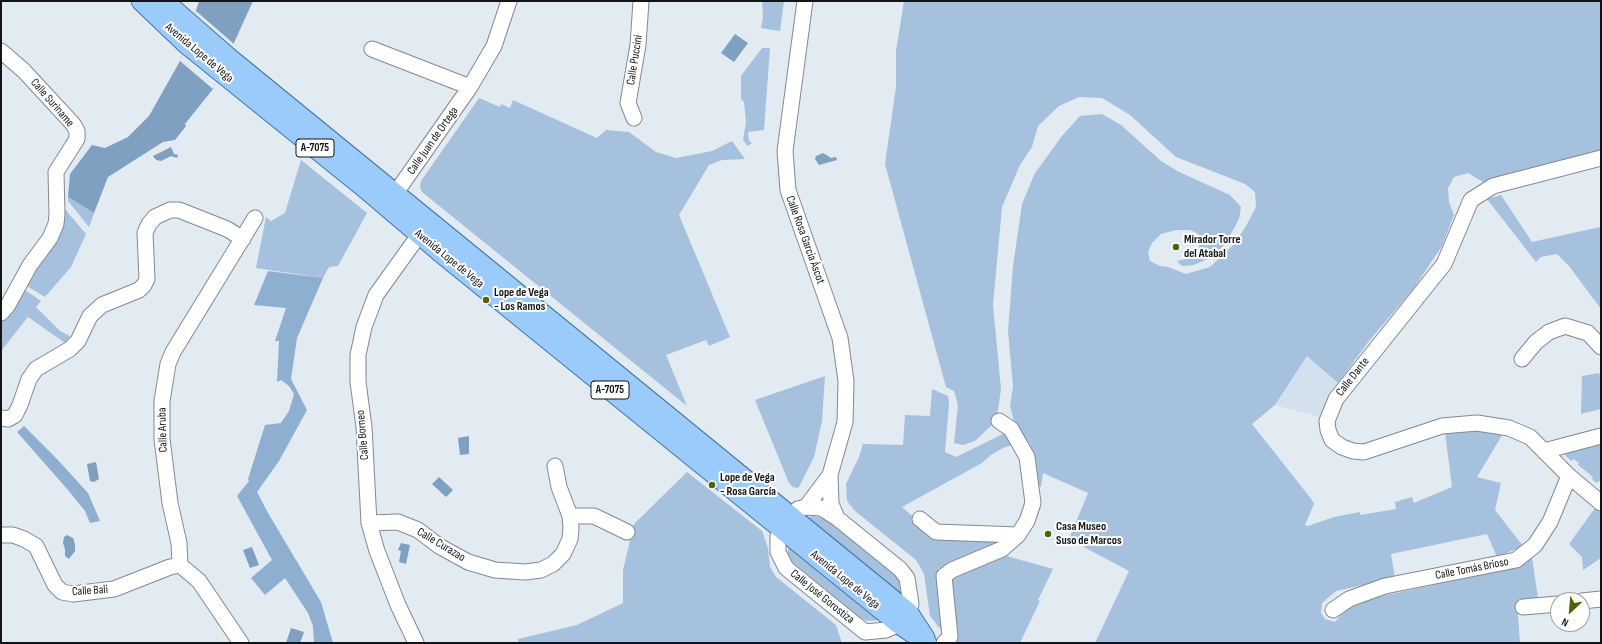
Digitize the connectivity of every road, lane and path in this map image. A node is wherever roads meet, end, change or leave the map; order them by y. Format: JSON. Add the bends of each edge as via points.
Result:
{"nodes":[{"id":1,"x":141,"y":1,"type":"edge"},
{"id":2,"x":164,"y":1,"type":"edge"},
{"id":3,"x":509,"y":1,"type":"edge"},
{"id":4,"x":641,"y":1,"type":"edge"},
{"id":5,"x":805,"y":1,"type":"edge"},
{"id":6,"x":188,"y":35,"type":"junction"},
{"id":7,"x":372,"y":49,"type":"dead end"},
{"id":8,"x":1,"y":51,"type":"edge"},
{"id":9,"x":225,"y":65,"type":"junction"},
{"id":10,"x":470,"y":87,"type":"junction"},
{"id":11,"x":634,"y":118,"type":"dead end"},
{"id":12,"x":1601,"y":158,"type":"edge"},
{"id":13,"x":395,"y":194,"type":"junction"},
{"id":14,"x":255,"y":218,"type":"dead end"},
{"id":15,"x":419,"y":235,"type":"junction"},
{"id":16,"x":243,"y":239,"type":"junction"},
{"id":17,"x":1,"y":313,"type":"edge"},
{"id":18,"x":1601,"y":347,"type":"edge"},
{"id":19,"x":1522,"y":358,"type":"dead end"},
{"id":20,"x":1,"y":418,"type":"edge"},
{"id":21,"x":999,"y":421,"type":"dead end"},
{"id":22,"x":1601,"y":436,"type":"edge"},
{"id":23,"x":1544,"y":451,"type":"junction"},
{"id":24,"x":555,"y":466,"type":"dead end"},
{"id":25,"x":830,"y":475,"type":"junction"},
{"id":26,"x":1569,"y":476,"type":"junction"},
{"id":27,"x":1601,"y":503,"type":"edge"},
{"id":28,"x":570,"y":516,"type":"junction"},
{"id":29,"x":792,"y":516,"type":"junction"},
{"id":30,"x":837,"y":518,"type":"junction"},
{"id":31,"x":920,"y":519,"type":"dead end"},
{"id":32,"x":369,"y":523,"type":"junction"},
{"id":33,"x":627,"y":532,"type":"dead end"},
{"id":34,"x":1,"y":535,"type":"edge"},
{"id":35,"x":1018,"y":535,"type":"junction"},
{"id":36,"x":180,"y":565,"type":"junction"},
{"id":37,"x":1601,"y":599,"type":"edge"},
{"id":38,"x":1590,"y":600,"type":"edge"},
{"id":39,"x":1550,"y":605,"type":"edge"},
{"id":40,"x":1523,"y":608,"type":"dead end"},
{"id":41,"x":1333,"y":610,"type":"dead end"},
{"id":42,"x":903,"y":618,"type":"junction"},
{"id":43,"x":864,"y":638,"type":"edge"},
{"id":44,"x":241,"y":643,"type":"edge"},
{"id":45,"x":416,"y":643,"type":"edge"},
{"id":46,"x":927,"y":643,"type":"edge"},
{"id":47,"x":944,"y":643,"type":"edge"}],
"edges":[{"from":1,"to":6,"type":"main road","name":"Avenida Lope de Vega","number":"A-7075"},
{"from":2,"to":6,"type":"main road","name":"Avenida Lope de Vega","number":"A-7075"},
{"from":3,"to":10,"type":"street","name":"Calle Juan de Ortega","via":[[494,46]]},
{"from":4,"to":11,"type":"street","name":"Calle Puccini","via":[[638,45],[628,103]]},
{"from":5,"to":25,"type":"street","name":"Calle Rosa García Áscot","via":[[786,159],[788,190],[840,338],[846,381],[845,422]]},
{"from":6,"to":9,"type":"main road","name":"Avenida Lope de Vega","number":"A-7075"},
{"from":7,"to":10,"type":"street"},
{"from":8,"to":17,"type":"street","name":"Calle Suriname","via":[[24,71],[77,131],[77,140],[56,172],[56,224],[50,238]]},
{"from":9,"to":13,"type":"main road","name":"Avenida Lope de Vega","number":"A-7075"},
{"from":9,"to":15,"type":"main road","name":"Avenida Lope de Vega","number":"A-7075"},
{"from":10,"to":13,"type":"street","name":"Calle Juan de Ortega"},
{"from":12,"to":23,"type":"street","name":"Calle Dante","via":[[1493,186],[1471,200],[1444,264],[1336,399],[1327,421],[1332,440],[1353,451],[1364,452],[1442,426],[1477,423],[1509,428],[1530,437]]},
{"from":13,"to":29,"type":"main road","name":"Avenida Lope de Vega","number":"A-7075"},
{"from":14,"to":16,"type":"street","name":"Calle Aruba"},
{"from":15,"to":29,"type":"main road","name":"Avenida Lope de Vega","number":"A-7075"},
{"from":15,"to":32,"type":"street","name":"Calle Borneo","via":[[376,295],[364,327],[358,355]]},
{"from":16,"to":20,"type":"street","via":[[226,229],[179,210],[170,210],[155,217],[145,233],[147,279],[144,285],[139,290],[102,305],[90,316],[78,341],[70,349],[36,369],[29,379],[15,415],[8,419]]},
{"from":16,"to":36,"type":"street","name":"Calle Aruba","via":[[173,352],[164,382],[162,439],[170,503],[179,543]]},
{"from":18,"to":19,"type":"street","via":[[1588,333],[1565,326],[1549,332]]},
{"from":21,"to":35,"type":"street","via":[[1011,429],[1027,457],[1033,503],[1027,521]]},
{"from":22,"to":23,"type":"street"},
{"from":23,"to":26,"type":"street","name":"Calle Dante"},
{"from":24,"to":28,"type":"street","name":"Calle Curazao","via":[[559,487]]},
{"from":25,"to":29,"type":"street","name":"Calle Rosa García Áscot"},
{"from":25,"to":30,"type":"street","name":"Calle Rosa García Áscot","via":[[831,504]]},
{"from":26,"to":27,"type":"street","name":"Calle Dante"},
{"from":26,"to":41,"type":"street","name":"Calle Tomás Brioso","via":[[1550,522],[1535,545],[1516,560],[1385,586],[1349,599]]},
{"from":28,"to":32,"type":"street","name":"Calle Curazao","via":[[570,539],[563,554],[553,564],[541,570],[525,572],[495,570],[468,562],[439,546],[418,530],[398,522]]},
{"from":28,"to":33,"type":"street","via":[[594,516]]},
{"from":29,"to":30,"type":"street","via":[[821,508]]},
{"from":29,"to":42,"type":"main road","name":"Avenida Lope de Vega","number":"A-7075"},
{"from":29,"to":43,"type":"street","name":"Calle José Gorostiza","via":[[778,536],[778,552],[786,568]]},
{"from":30,"to":42,"type":"street","via":[[900,569],[907,578],[911,604]]},
{"from":31,"to":35,"type":"street","via":[[936,532]]},
{"from":32,"to":45,"type":"street","name":"Calle Borneo","via":[[398,605]]},
{"from":34,"to":36,"type":"street","name":"Calle Bali","via":[[13,535],[36,546],[55,585],[62,592],[73,594],[114,589]]},
{"from":35,"to":47,"type":"street","via":[[1002,549],[952,570],[944,576],[950,637]]},
{"from":36,"to":44,"type":"street","via":[[199,581]]},
{"from":37,"to":38,"type":"street"},
{"from":39,"to":40,"type":"street"},
{"from":42,"to":43,"type":"street","via":[[886,630]]},
{"from":42,"to":46,"type":"main road","name":"Avenida Lope de Vega","number":"A-7075"}]}
